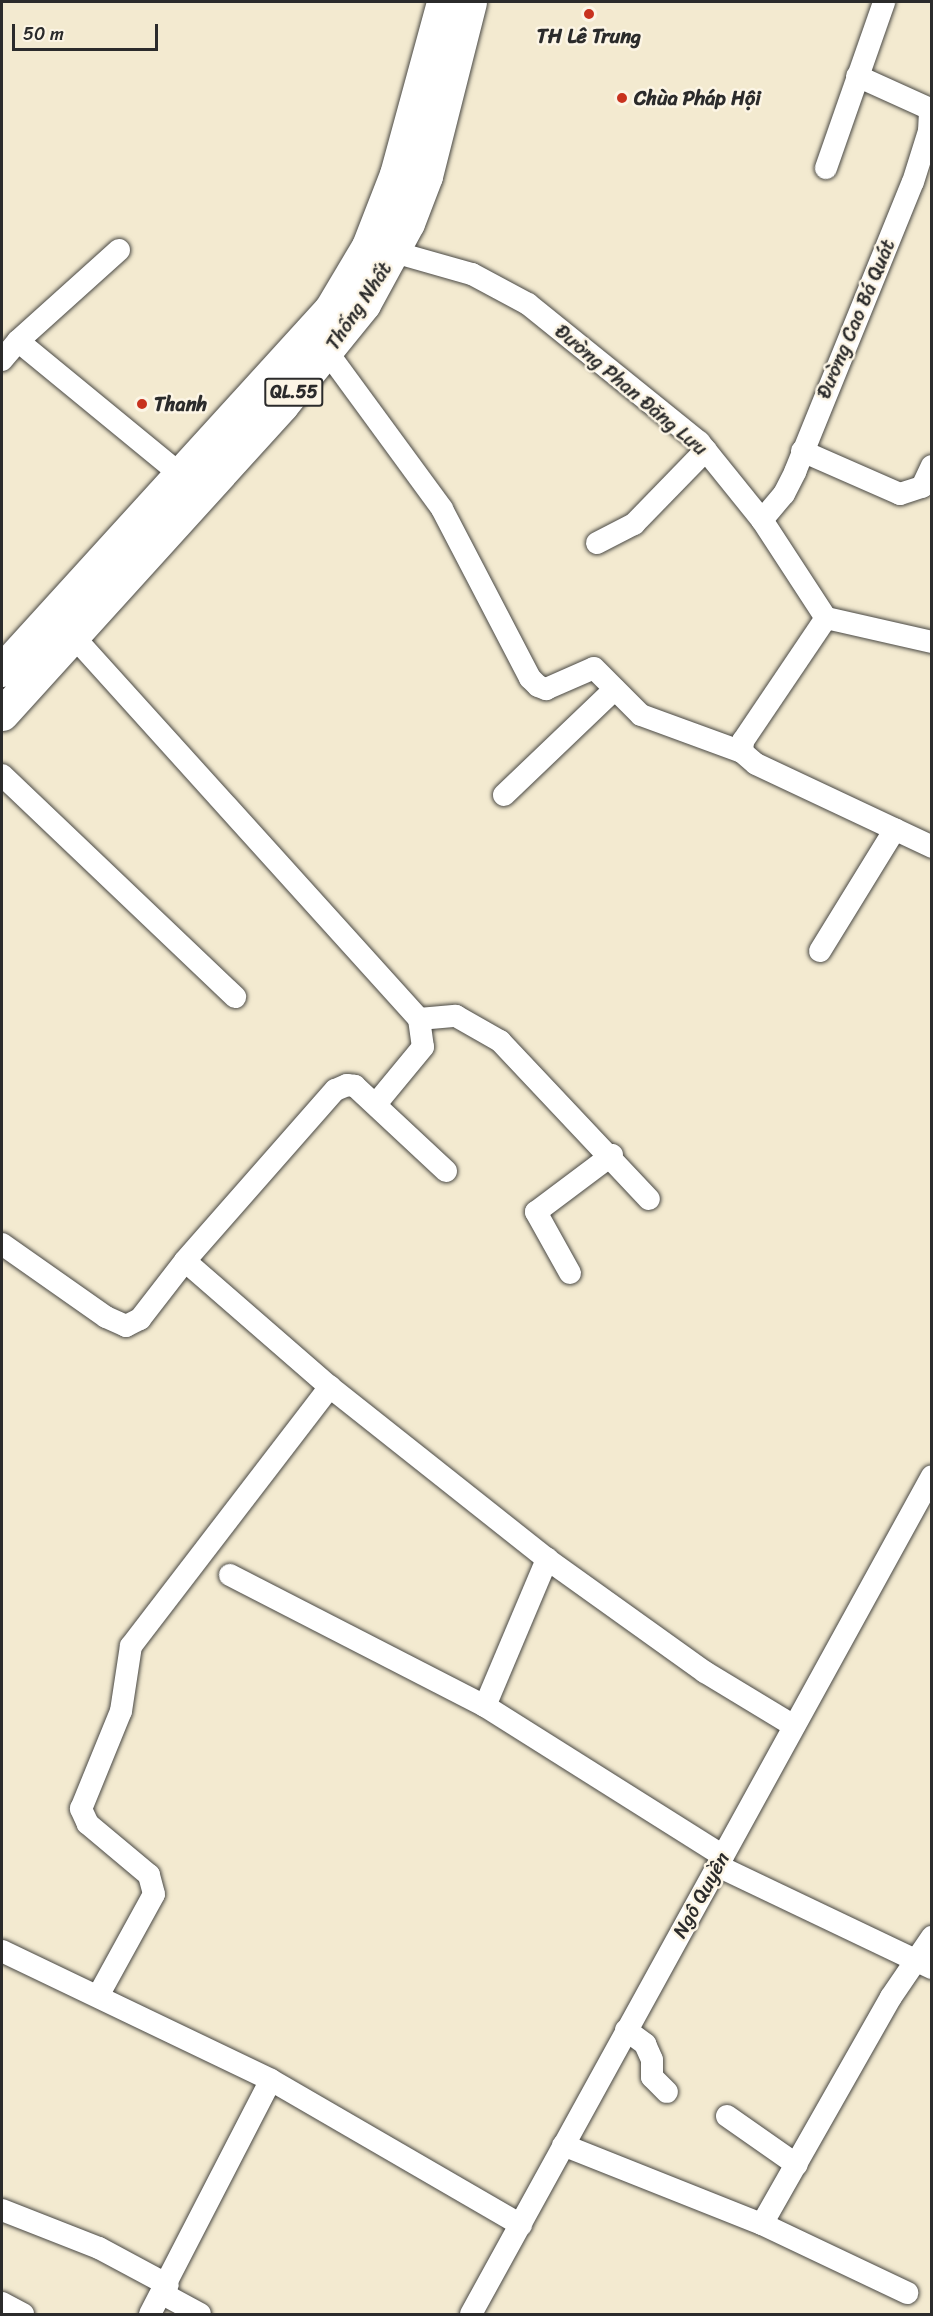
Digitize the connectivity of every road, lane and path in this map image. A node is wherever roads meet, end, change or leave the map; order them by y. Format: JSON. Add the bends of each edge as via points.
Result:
{"nodes":[{"id":1,"x":443,"y":2,"type":"edge"},
{"id":2,"x":470,"y":2,"type":"edge"},
{"id":3,"x":884,"y":2,"type":"edge"},
{"id":4,"x":442,"y":60,"type":"junction"},
{"id":5,"x":857,"y":76,"type":"junction"},
{"id":6,"x":826,"y":168,"type":"dead end"},
{"id":7,"x":119,"y":250,"type":"dead end"},
{"id":8,"x":394,"y":252,"type":"junction"},
{"id":9,"x":18,"y":341,"type":"junction"},
{"id":10,"x":328,"y":354,"type":"junction"},
{"id":11,"x":2,"y":360,"type":"edge"},
{"id":12,"x":706,"y":450,"type":"junction"},
{"id":13,"x":802,"y":451,"type":"junction"},
{"id":14,"x":932,"y":466,"type":"edge"},
{"id":15,"x":180,"y":474,"type":"junction"},
{"id":16,"x":762,"y":520,"type":"junction"},
{"id":17,"x":597,"y":543,"type":"dead end"},
{"id":18,"x":109,"y":574,"type":"junction"},
{"id":19,"x":826,"y":618,"type":"junction"},
{"id":20,"x":74,"y":637,"type":"junction"},
{"id":21,"x":932,"y":642,"type":"edge"},
{"id":22,"x":2,"y":670,"type":"edge"},
{"id":23,"x":615,"y":689,"type":"junction"},
{"id":24,"x":2,"y":714,"type":"edge"},
{"id":25,"x":742,"y":752,"type":"junction"},
{"id":26,"x":2,"y":774,"type":"edge"},
{"id":27,"x":504,"y":795,"type":"dead end"},
{"id":28,"x":895,"y":830,"type":"junction"},
{"id":29,"x":932,"y":847,"type":"edge"},
{"id":30,"x":820,"y":951,"type":"dead end"},
{"id":31,"x":235,"y":997,"type":"dead end"},
{"id":32,"x":419,"y":1019,"type":"junction"},
{"id":33,"x":376,"y":1104,"type":"junction"},
{"id":34,"x":612,"y":1155,"type":"junction"},
{"id":35,"x":446,"y":1171,"type":"dead end"},
{"id":36,"x":649,"y":1199,"type":"dead end"},
{"id":37,"x":2,"y":1244,"type":"edge"},
{"id":38,"x":185,"y":1261,"type":"junction"},
{"id":39,"x":570,"y":1273,"type":"dead end"},
{"id":40,"x":330,"y":1387,"type":"junction"},
{"id":41,"x":932,"y":1476,"type":"edge"},
{"id":42,"x":923,"y":1513,"type":"edge"},
{"id":43,"x":547,"y":1560,"type":"junction"},
{"id":44,"x":230,"y":1575,"type":"dead end"},
{"id":45,"x":485,"y":1706,"type":"junction"},
{"id":46,"x":794,"y":1726,"type":"junction"},
{"id":47,"x":721,"y":1861,"type":"junction"},
{"id":48,"x":932,"y":1937,"type":"edge"},
{"id":49,"x":2,"y":1951,"type":"edge"},
{"id":50,"x":924,"y":1964,"type":"edge"},
{"id":51,"x":98,"y":1996,"type":"junction"},
{"id":52,"x":626,"y":2030,"type":"junction"},
{"id":53,"x":270,"y":2080,"type":"junction"},
{"id":54,"x":667,"y":2092,"type":"dead end"},
{"id":55,"x":727,"y":2116,"type":"dead end"},
{"id":56,"x":563,"y":2145,"type":"junction"},
{"id":57,"x":797,"y":2165,"type":"junction"},
{"id":58,"x":2,"y":2210,"type":"edge"},
{"id":59,"x":762,"y":2224,"type":"junction"},
{"id":60,"x":521,"y":2225,"type":"junction"},
{"id":61,"x":165,"y":2290,"type":"junction"},
{"id":62,"x":907,"y":2293,"type":"dead end"},
{"id":63,"x":2,"y":2303,"type":"edge"},
{"id":64,"x":23,"y":2314,"type":"edge"},
{"id":65,"x":150,"y":2314,"type":"edge"},
{"id":66,"x":200,"y":2314,"type":"edge"},
{"id":67,"x":471,"y":2314,"type":"edge"}],
"edges":[{"from":1,"to":4,"type":"highway","name":"Thống Nhất","number":"QL.55"},
{"from":2,"to":4,"type":"highway","name":"Thống Nhất","number":"QL.55"},
{"from":3,"to":5,"type":"street"},
{"from":4,"to":8,"type":"highway","name":"Thống Nhất","number":"QL.55","via":[[426,176]]},
{"from":4,"to":15,"type":"highway","name":"Thống Nhất","number":"QL.55","via":[[368,246],[330,310]]},
{"from":5,"to":6,"type":"street"},
{"from":5,"to":13,"type":"street","name":"Đường Cao Bá Quát","via":[[930,109],[929,131],[917,172]]},
{"from":7,"to":9,"type":"street"},
{"from":8,"to":10,"type":"highway","name":"Thống Nhất","number":"QL.55","via":[[364,304]]},
{"from":8,"to":12,"type":"street","name":"Đường Phan Đăng Lưu","via":[[472,274],[528,304]]},
{"from":9,"to":11,"type":"street"},
{"from":9,"to":15,"type":"street"},
{"from":10,"to":18,"type":"highway","name":"Thống Nhất","number":"QL.55"},
{"from":10,"to":23,"type":"street","via":[[442,509],[530,678],[546,688],[594,668]]},
{"from":12,"to":16,"type":"street","name":"Đường Phan Đăng Lưu"},
{"from":12,"to":17,"type":"street","via":[[652,502],[643,517]]},
{"from":13,"to":14,"type":"street","via":[[900,494],[922,487]]},
{"from":13,"to":16,"type":"street","name":"Đường Cao Bá Quát","via":[[784,494]]},
{"from":15,"to":18,"type":"highway","name":"Thống Nhất","number":"QL.55"},
{"from":16,"to":19,"type":"street","name":"Đường Phan Đăng Lưu"},
{"from":18,"to":20,"type":"highway","name":"Thống Nhất","number":"QL.55"},
{"from":18,"to":22,"type":"highway","name":"Thống Nhất","number":"QL.55"},
{"from":19,"to":21,"type":"street"},
{"from":19,"to":25,"type":"street","via":[[743,741]]},
{"from":20,"to":24,"type":"highway","name":"Thống Nhất","number":"QL.55"},
{"from":20,"to":32,"type":"street"},
{"from":23,"to":25,"type":"street","via":[[641,715]]},
{"from":23,"to":27,"type":"street"},
{"from":25,"to":28,"type":"street","via":[[756,764]]},
{"from":26,"to":31,"type":"street"},
{"from":28,"to":29,"type":"street"},
{"from":28,"to":30,"type":"street"},
{"from":32,"to":33,"type":"street","via":[[423,1047]]},
{"from":32,"to":34,"type":"street","via":[[456,1016],[500,1041]]},
{"from":33,"to":35,"type":"street"},
{"from":33,"to":38,"type":"street","via":[[355,1086],[335,1090]]},
{"from":34,"to":36,"type":"street"},
{"from":34,"to":39,"type":"street","via":[[536,1212]]},
{"from":37,"to":38,"type":"street","via":[[106,1317],[126,1326],[140,1319]]},
{"from":38,"to":40,"type":"street"},
{"from":40,"to":43,"type":"street"},
{"from":40,"to":51,"type":"street","via":[[131,1646],[121,1711],[81,1809],[88,1824],[149,1875],[154,1894]]},
{"from":41,"to":42,"type":"street","name":"Ngô Quyền"},
{"from":42,"to":46,"type":"street","name":"Ngô Quyền"},
{"from":43,"to":45,"type":"street"},
{"from":43,"to":46,"type":"street","via":[[705,1672]]},
{"from":44,"to":45,"type":"street"},
{"from":45,"to":47,"type":"street"},
{"from":46,"to":47,"type":"street","name":"Ngô Quyền"},
{"from":47,"to":50,"type":"street"},
{"from":47,"to":52,"type":"street","name":"Ngô Quyền"},
{"from":48,"to":50,"type":"street"},
{"from":49,"to":51,"type":"street"},
{"from":50,"to":57,"type":"street"},
{"from":51,"to":53,"type":"street"},
{"from":52,"to":54,"type":"street","via":[[645,2044],[652,2060],[652,2077]]},
{"from":52,"to":56,"type":"street","name":"Ngô Quyền"},
{"from":53,"to":60,"type":"street"},
{"from":53,"to":61,"type":"street"},
{"from":55,"to":57,"type":"street"},
{"from":56,"to":59,"type":"street"},
{"from":56,"to":60,"type":"street","name":"Ngô Quyền"},
{"from":57,"to":59,"type":"street"},
{"from":58,"to":61,"type":"street","via":[[99,2248]]},
{"from":59,"to":62,"type":"street"},
{"from":60,"to":67,"type":"street","name":"Ngô Quyền"},
{"from":61,"to":65,"type":"street"},
{"from":61,"to":66,"type":"street"},
{"from":63,"to":64,"type":"street"}]}
